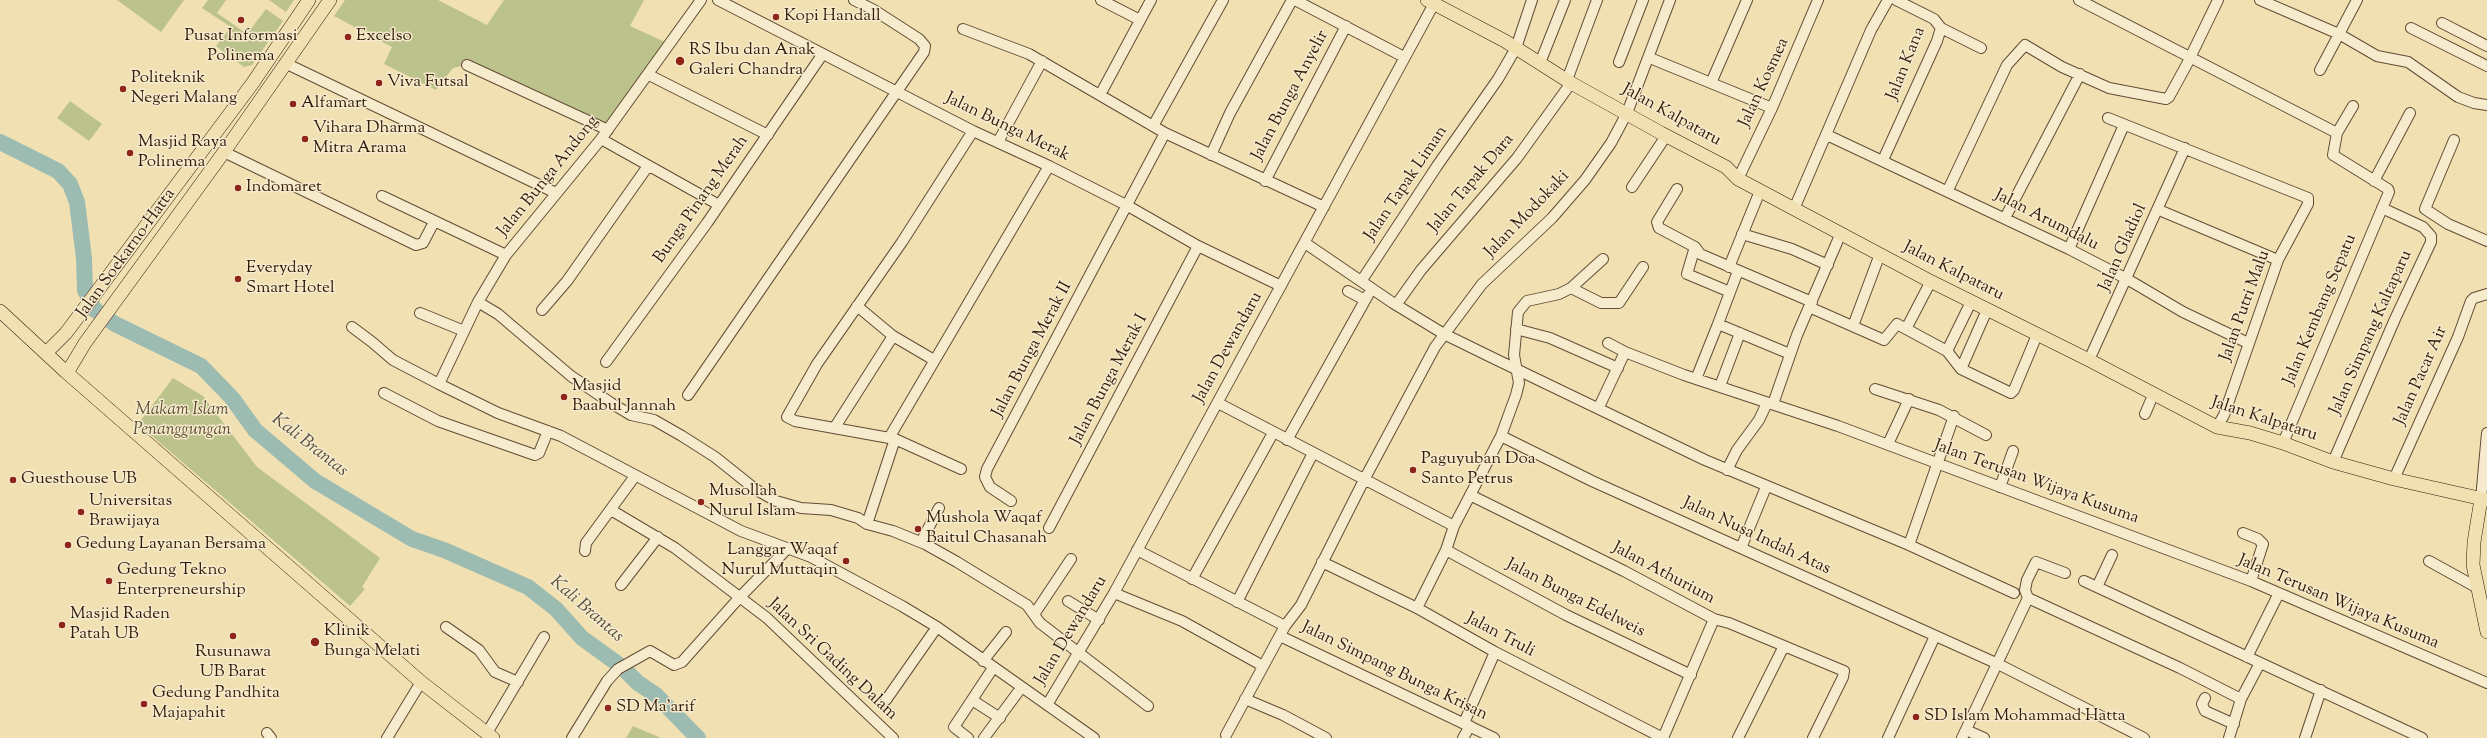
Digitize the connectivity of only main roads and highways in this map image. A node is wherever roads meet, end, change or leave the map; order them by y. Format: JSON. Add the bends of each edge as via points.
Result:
{"nodes":[{"id":1,"x":310,"y":0,"type":"edge"},
{"id":2,"x":330,"y":0,"type":"edge"},
{"id":3,"x":1432,"y":1,"type":"edge"},
{"id":4,"x":0,"y":311,"type":"edge"},
{"id":5,"x":46,"y":353,"type":"junction"},
{"id":6,"x":67,"y":373,"type":"junction"},
{"id":7,"x":2485,"y":493,"type":"edge"},
{"id":8,"x":2481,"y":603,"type":"edge"},
{"id":9,"x":2487,"y":632,"type":"edge"},
{"id":10,"x":490,"y":736,"type":"edge"}],
"edges":[{"from":1,"to":5,"type":"main road","name":"Jalan Soekarno-Hatta","via":[[252,84],[66,333]]},
{"from":2,"to":6,"type":"main road","name":"Jalan Soekarno-Hatta","via":[[224,152],[85,343]]},
{"from":3,"to":7,"type":"main road","name":"Jalan Kalpataru","via":[[1516,48],[1569,82],[1726,167],[1738,179],[1760,191],[2217,427],[2250,433],[2333,462],[2394,479]]},
{"from":4,"to":5,"type":"main road"},
{"from":5,"to":6,"type":"main road"},
{"from":6,"to":10,"type":"main road","via":[[422,682]]},
{"from":7,"to":8,"type":"main road","via":[[2474,542],[2473,565]]},
{"from":8,"to":9,"type":"main road"}]}
